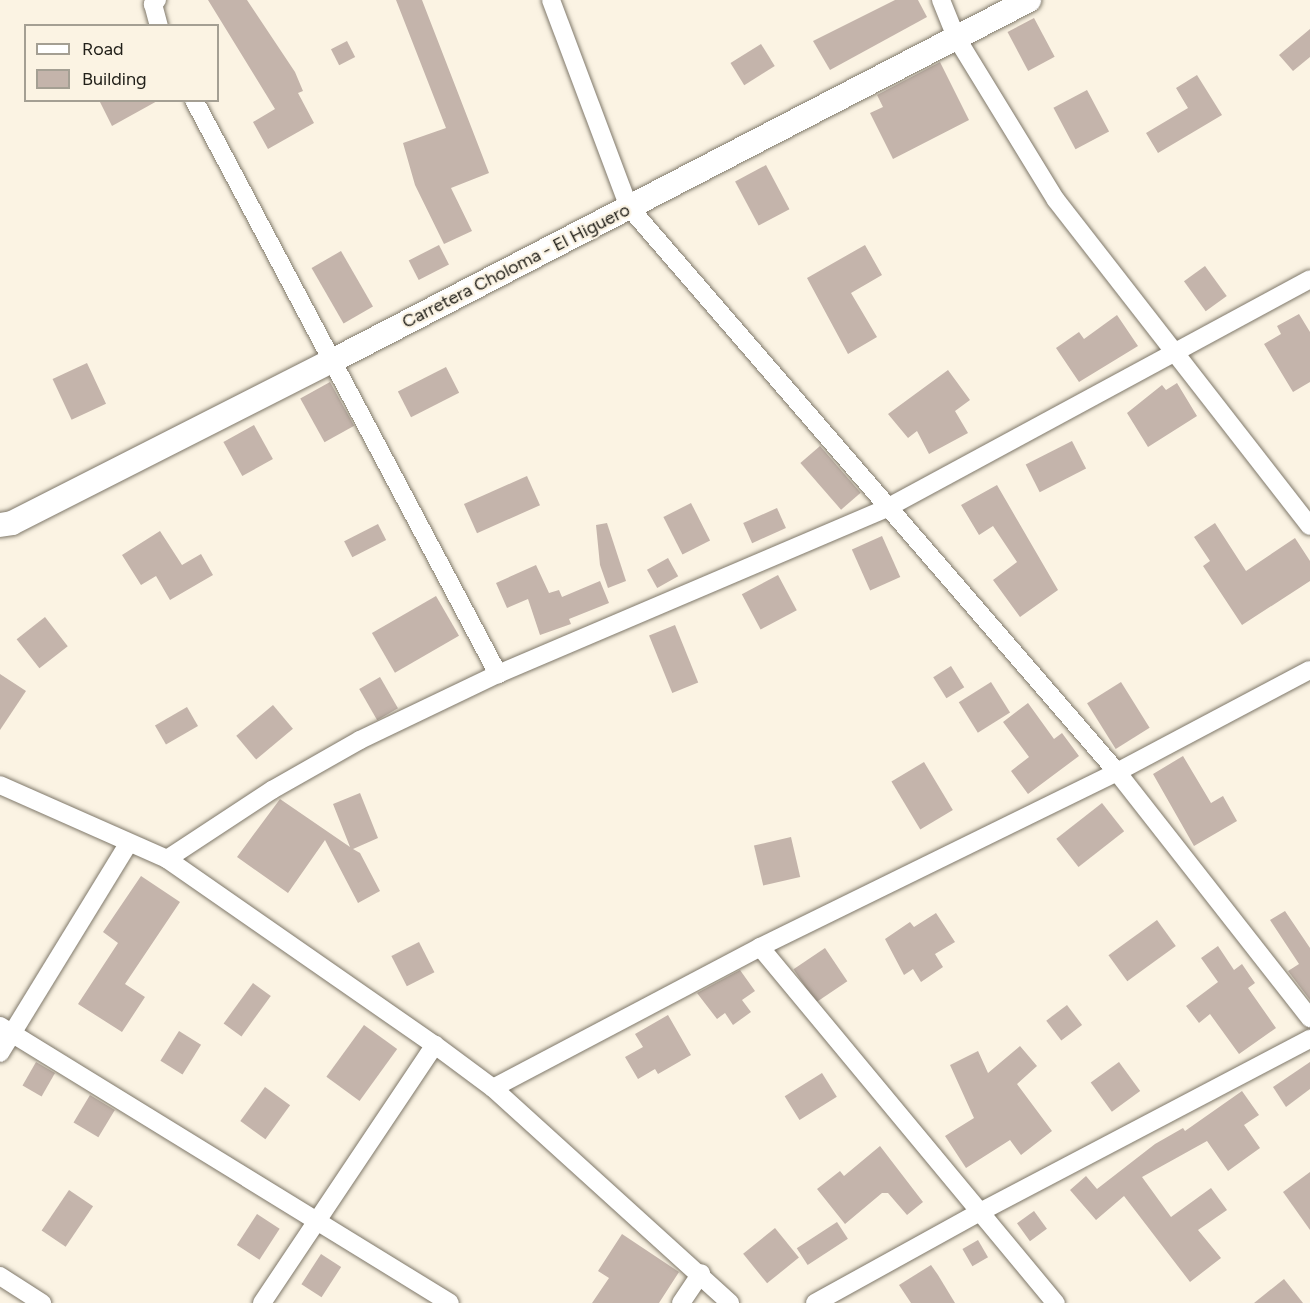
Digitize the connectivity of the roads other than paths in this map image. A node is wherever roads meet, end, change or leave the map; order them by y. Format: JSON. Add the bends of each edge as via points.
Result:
{"nodes":[{"id":1,"x":158,"y":0,"type":"edge"},
{"id":2,"x":551,"y":0,"type":"edge"},
{"id":3,"x":941,"y":0,"type":"edge"},
{"id":4,"x":1029,"y":0,"type":"edge"},
{"id":5,"x":158,"y":24,"type":"edge"},
{"id":6,"x":956,"y":37,"type":"junction"},
{"id":7,"x":195,"y":102,"type":"edge"},
{"id":8,"x":629,"y":207,"type":"junction"},
{"id":9,"x":1310,"y":279,"type":"edge"},
{"id":10,"x":1178,"y":354,"type":"junction"},
{"id":11,"x":332,"y":361,"type":"junction"},
{"id":12,"x":886,"y":508,"type":"junction"},
{"id":13,"x":0,"y":525,"type":"edge"},
{"id":14,"x":1310,"y":526,"type":"edge"},
{"id":15,"x":1310,"y":670,"type":"edge"},
{"id":16,"x":498,"y":674,"type":"junction"},
{"id":17,"x":1117,"y":772,"type":"junction"},
{"id":18,"x":0,"y":785,"type":"edge"},
{"id":19,"x":128,"y":844,"type":"junction"},
{"id":20,"x":167,"y":859,"type":"junction"},
{"id":21,"x":760,"y":947,"type":"junction"},
{"id":22,"x":1310,"y":1018,"type":"edge"},
{"id":23,"x":6,"y":1030,"type":"edge"},
{"id":24,"x":1310,"y":1039,"type":"edge"},
{"id":25,"x":435,"y":1045,"type":"junction"},
{"id":26,"x":0,"y":1053,"type":"edge"},
{"id":27,"x":493,"y":1088,"type":"junction"},
{"id":28,"x":980,"y":1212,"type":"junction"},
{"id":29,"x":315,"y":1222,"type":"junction"},
{"id":30,"x":701,"y":1273,"type":"junction"},
{"id":31,"x":0,"y":1276,"type":"edge"},
{"id":32,"x":42,"y":1303,"type":"edge"},
{"id":33,"x":262,"y":1303,"type":"edge"},
{"id":34,"x":450,"y":1303,"type":"edge"},
{"id":35,"x":681,"y":1303,"type":"edge"},
{"id":36,"x":730,"y":1303,"type":"edge"},
{"id":37,"x":815,"y":1303,"type":"edge"},
{"id":38,"x":1056,"y":1303,"type":"edge"}],
"edges":[{"from":1,"to":5,"type":"street","via":[[153,4]]},
{"from":2,"to":8,"type":"street"},
{"from":3,"to":6,"type":"street"},
{"from":4,"to":6,"type":"street","name":"Carretera Choloma - El Higuero"},
{"from":6,"to":8,"type":"street","name":"Carretera Choloma - El Higuero"},
{"from":6,"to":10,"type":"street","via":[[1056,200]]},
{"from":7,"to":11,"type":"street"},
{"from":8,"to":11,"type":"street","name":"Carretera Choloma - El Higuero"},
{"from":8,"to":12,"type":"street"},
{"from":9,"to":10,"type":"street"},
{"from":10,"to":12,"type":"street"},
{"from":10,"to":14,"type":"street"},
{"from":11,"to":13,"type":"street","name":"Carretera Choloma - El Higuero","via":[[12,523]]},
{"from":11,"to":16,"type":"street"},
{"from":12,"to":16,"type":"street"},
{"from":12,"to":17,"type":"street"},
{"from":15,"to":17,"type":"street"},
{"from":16,"to":20,"type":"street","via":[[360,740],[272,790]]},
{"from":17,"to":21,"type":"street"},
{"from":17,"to":22,"type":"street"},
{"from":18,"to":19,"type":"street"},
{"from":19,"to":20,"type":"street"},
{"from":19,"to":23,"type":"street"},
{"from":20,"to":25,"type":"street"},
{"from":21,"to":27,"type":"street"},
{"from":21,"to":28,"type":"street"},
{"from":23,"to":26,"type":"street"},
{"from":23,"to":29,"type":"street"},
{"from":24,"to":28,"type":"street"},
{"from":25,"to":27,"type":"street"},
{"from":25,"to":29,"type":"street"},
{"from":27,"to":30,"type":"street"},
{"from":28,"to":37,"type":"street"},
{"from":28,"to":38,"type":"street"},
{"from":29,"to":33,"type":"street"},
{"from":29,"to":34,"type":"street"},
{"from":30,"to":35,"type":"street"},
{"from":30,"to":36,"type":"street"},
{"from":31,"to":32,"type":"street"}]}
